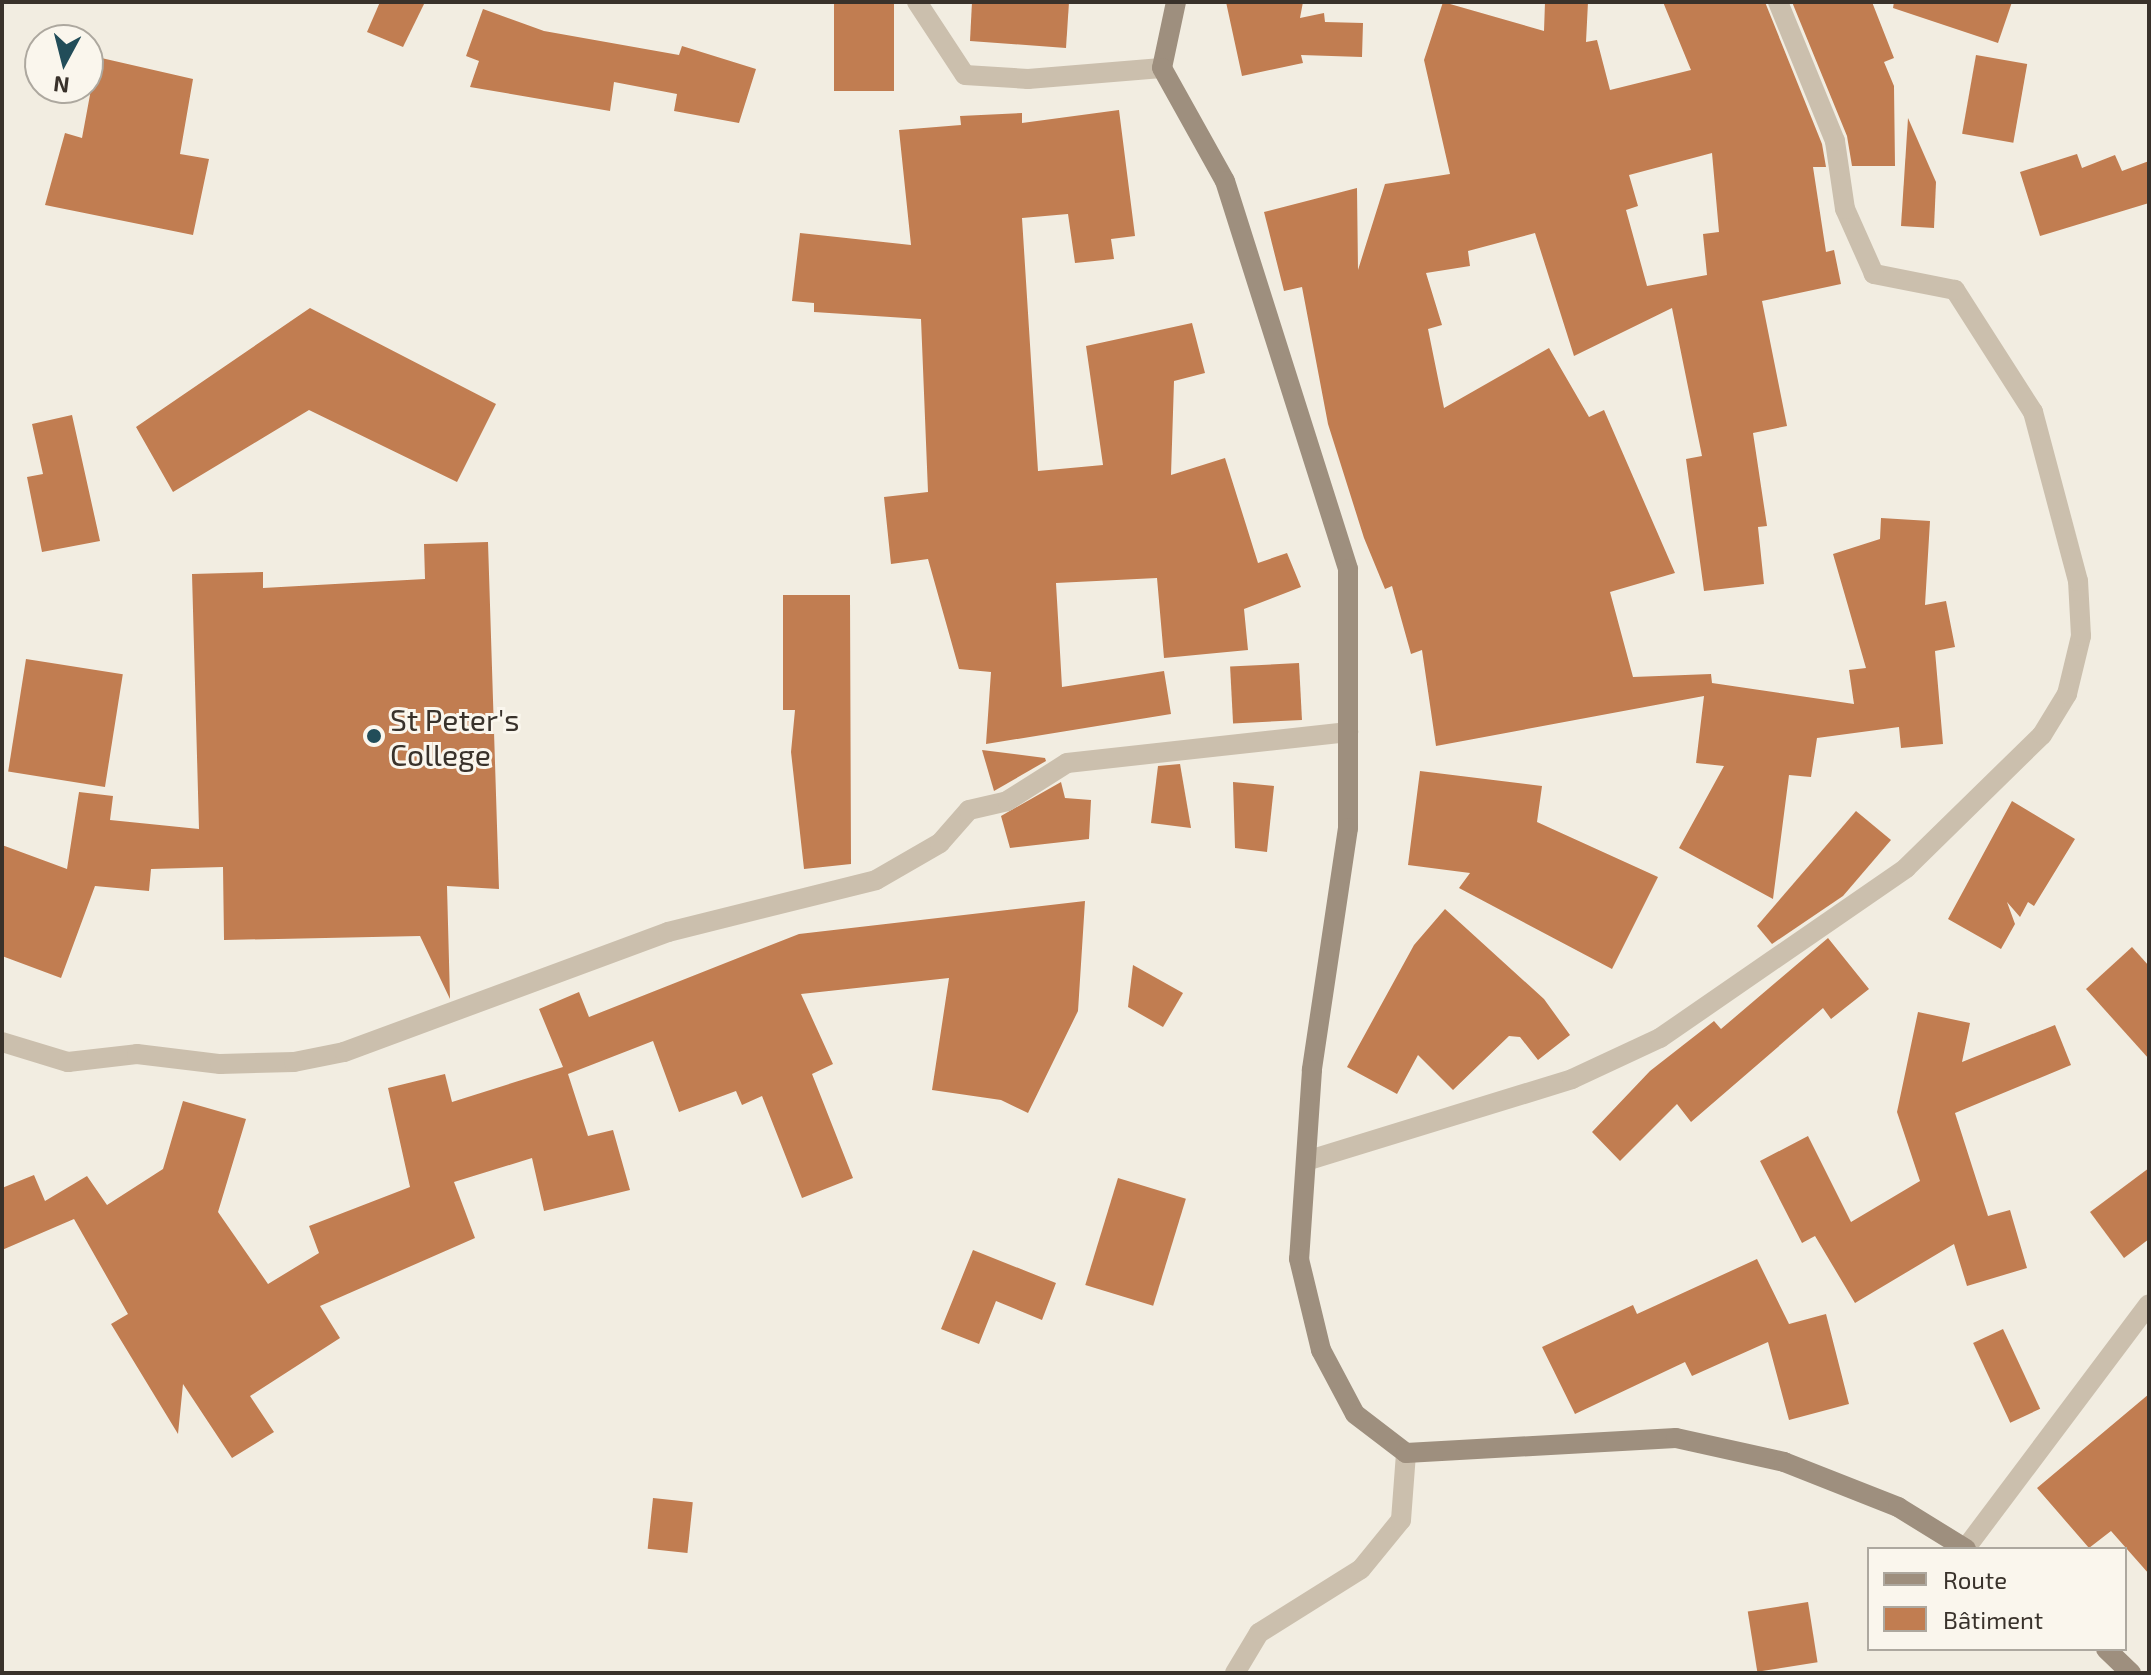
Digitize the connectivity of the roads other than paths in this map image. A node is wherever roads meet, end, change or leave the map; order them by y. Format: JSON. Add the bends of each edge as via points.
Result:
{"nodes":[{"id":1,"x":917,"y":2,"type":"edge"},
{"id":2,"x":1176,"y":2,"type":"edge"},
{"id":3,"x":1778,"y":2,"type":"edge"},
{"id":4,"x":1162,"y":68,"type":"junction"},
{"id":5,"x":1348,"y":732,"type":"junction"},
{"id":6,"x":2,"y":1042,"type":"edge"},
{"id":7,"x":1306,"y":1161,"type":"junction"},
{"id":8,"x":2149,"y":1304,"type":"edge"},
{"id":9,"x":1406,"y":1453,"type":"junction"},
{"id":10,"x":1963,"y":1547,"type":"edge"},
{"id":11,"x":1967,"y":1547,"type":"edge"},
{"id":12,"x":2108,"y":1651,"type":"edge"},
{"id":13,"x":1235,"y":1673,"type":"edge"},
{"id":14,"x":2131,"y":1673,"type":"edge"}],
"edges":[{"from":1,"to":4,"type":"street","via":[[965,75],[1028,79]]},
{"from":2,"to":4,"type":"main road"},
{"from":3,"to":7,"type":"street","via":[[1835,141],[1845,209],[1874,274],[1955,290],[2033,412],[2078,581],[2081,636],[2067,694],[2042,735],[1906,868],[1660,1038],[1572,1079]]},
{"from":4,"to":5,"type":"main road","via":[[1225,181],[1348,569]]},
{"from":5,"to":6,"type":"street","via":[[1067,763],[1007,801],[969,810],[940,843],[876,880],[668,932],[344,1052],[294,1062],[220,1064],[137,1054],[68,1062]]},
{"from":5,"to":7,"type":"main road","via":[[1348,828]]},
{"from":7,"to":9,"type":"main road","via":[[1299,1259],[1321,1350],[1355,1414]]},
{"from":8,"to":11,"type":"street"},
{"from":9,"to":10,"type":"main road","via":[[1676,1438],[1784,1462],[1898,1507]]},
{"from":9,"to":13,"type":"street","via":[[1401,1520],[1361,1569],[1259,1633]]},
{"from":12,"to":14,"type":"main road"}]}
